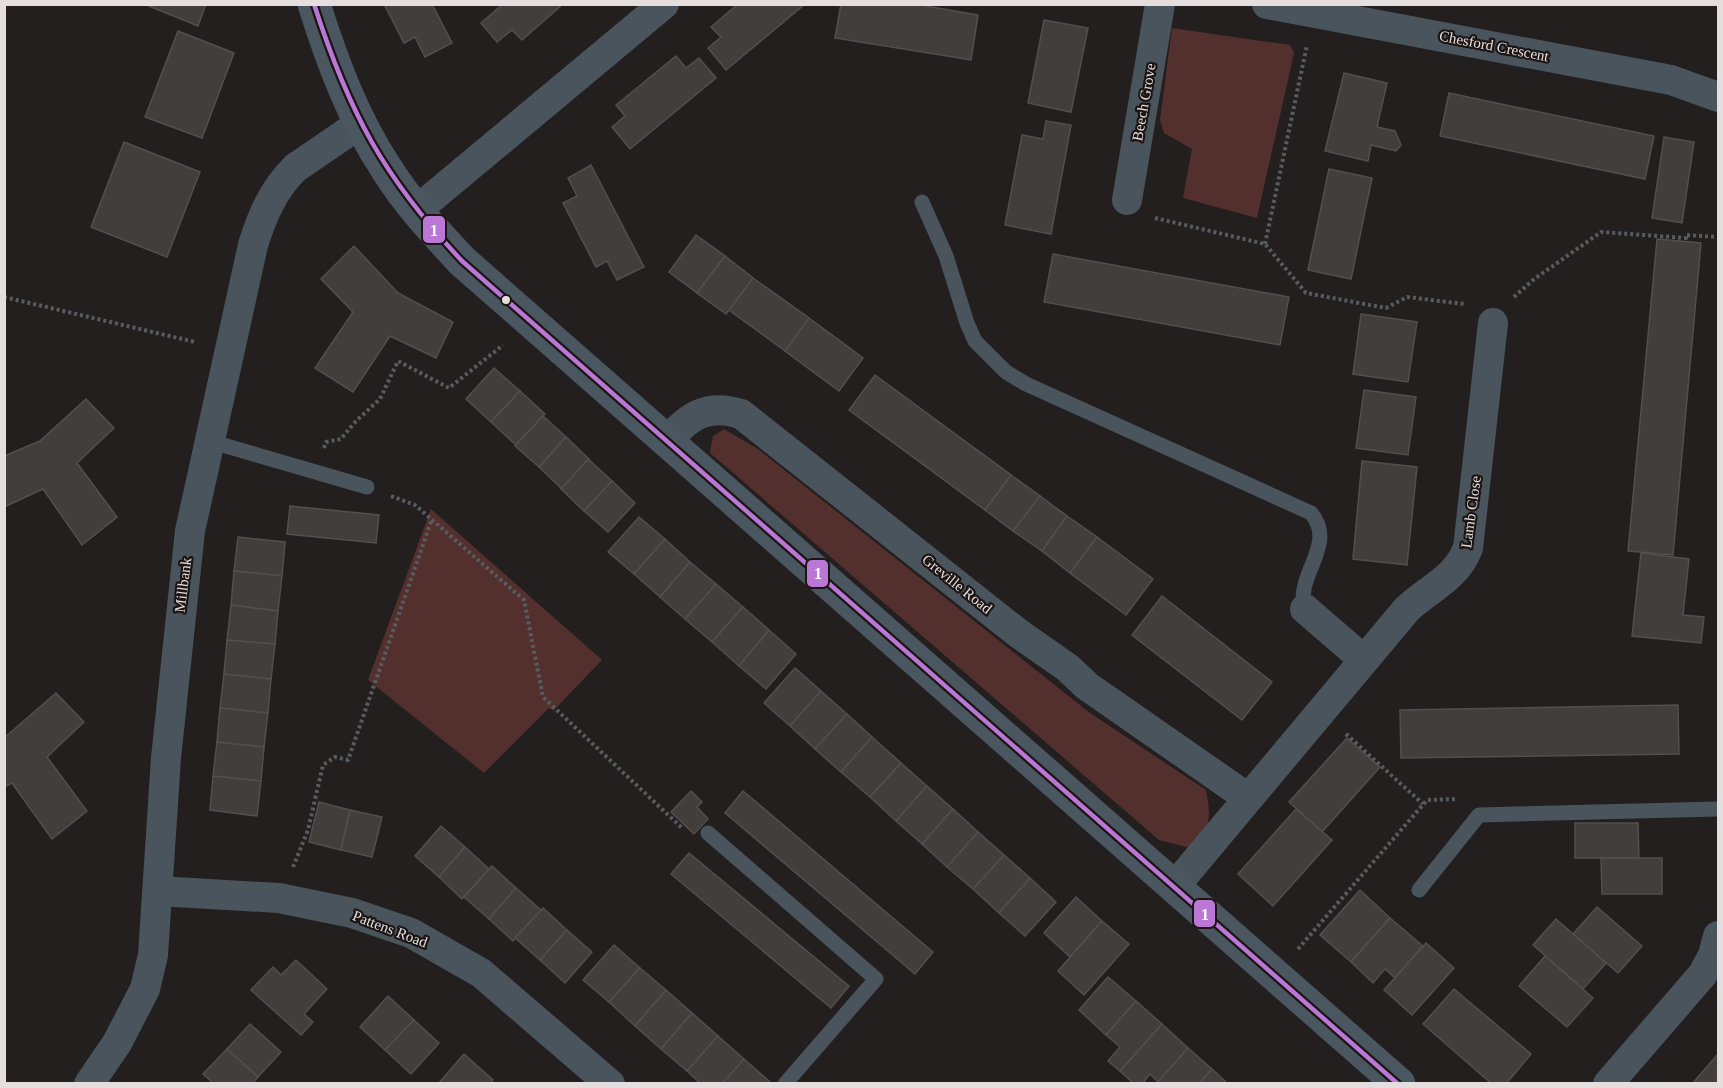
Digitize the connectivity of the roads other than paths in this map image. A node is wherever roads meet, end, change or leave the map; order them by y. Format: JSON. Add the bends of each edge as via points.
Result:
{"nodes":[{"id":1,"x":314,"y":4,"type":"edge"},
{"id":2,"x":664,"y":4,"type":"edge"},
{"id":3,"x":1160,"y":4,"type":"edge"},
{"id":4,"x":1267,"y":4,"type":"edge"},
{"id":5,"x":1719,"y":97,"type":"edge"},
{"id":6,"x":361,"y":123,"type":"junction"},
{"id":7,"x":1127,"y":200,"type":"road end"},
{"id":8,"x":922,"y":202,"type":"dead end"},
{"id":9,"x":417,"y":210,"type":"junction"},
{"id":10,"x":1491,"y":310,"type":"road end"},
{"id":11,"x":209,"y":441,"type":"junction"},
{"id":12,"x":667,"y":441,"type":"junction"},
{"id":13,"x":367,"y":487,"type":"dead end"},
{"id":14,"x":1305,"y":609,"type":"joint"},
{"id":15,"x":1364,"y":660,"type":"junction"},
{"id":16,"x":1248,"y":798,"type":"junction"},
{"id":17,"x":1719,"y":809,"type":"edge"},
{"id":18,"x":708,"y":833,"type":"road end"},
{"id":19,"x":1174,"y":886,"type":"junction"},
{"id":20,"x":1419,"y":890,"type":"dead end"},
{"id":21,"x":158,"y":891,"type":"junction"},
{"id":22,"x":1719,"y":936,"type":"edge"},
{"id":23,"x":89,"y":1083,"type":"edge"},
{"id":24,"x":610,"y":1083,"type":"edge"},
{"id":25,"x":785,"y":1083,"type":"edge"},
{"id":26,"x":1399,"y":1083,"type":"edge"},
{"id":27,"x":1608,"y":1083,"type":"edge"}],
"edges":[{"from":1,"to":6,"type":"street","via":[[331,57]]},
{"from":2,"to":9,"type":"street"},
{"from":3,"to":7,"type":"street","name":"Beech Grove"},
{"from":4,"to":5,"type":"street","name":"Chesford Crescent","via":[[1671,80]]},
{"from":6,"to":9,"type":"street","via":[[386,169]]},
{"from":6,"to":11,"type":"street","name":"Millbank","via":[[295,168],[270,200],[253,245]]},
{"from":8,"to":14,"type":"lane","via":[[946,256],[975,341],[1006,372],[1311,513],[1321,534],[1319,550],[1303,585],[1301,598]]},
{"from":9,"to":12,"type":"street","via":[[462,261]]},
{"from":10,"to":15,"type":"street","name":"Lamb Close","via":[[1468,548],[1455,572],[1407,609]]},
{"from":11,"to":13,"type":"lane"},
{"from":11,"to":21,"type":"street","name":"Millbank","via":[[190,531],[178,621]]},
{"from":12,"to":16,"type":"street","name":"Greville Road","via":[[681,425],[711,410],[741,414],[1087,686]]},
{"from":12,"to":19,"type":"street"},
{"from":14,"to":15,"type":"street"},
{"from":15,"to":16,"type":"street","name":"Lamb Close"},
{"from":16,"to":19,"type":"street","name":"Lamb Close"},
{"from":17,"to":20,"type":"lane","via":[[1479,815]]},
{"from":18,"to":25,"type":"lane","via":[[876,978]]},
{"from":19,"to":26,"type":"street"},
{"from":21,"to":23,"type":"street","name":"Millbank","via":[[153,955],[145,989],[117,1043]]},
{"from":21,"to":24,"type":"street","name":"Pattens Road","via":[[279,898],[352,913],[411,933],[502,988]]},
{"from":22,"to":27,"type":"street","via":[[1696,983]]}]}
